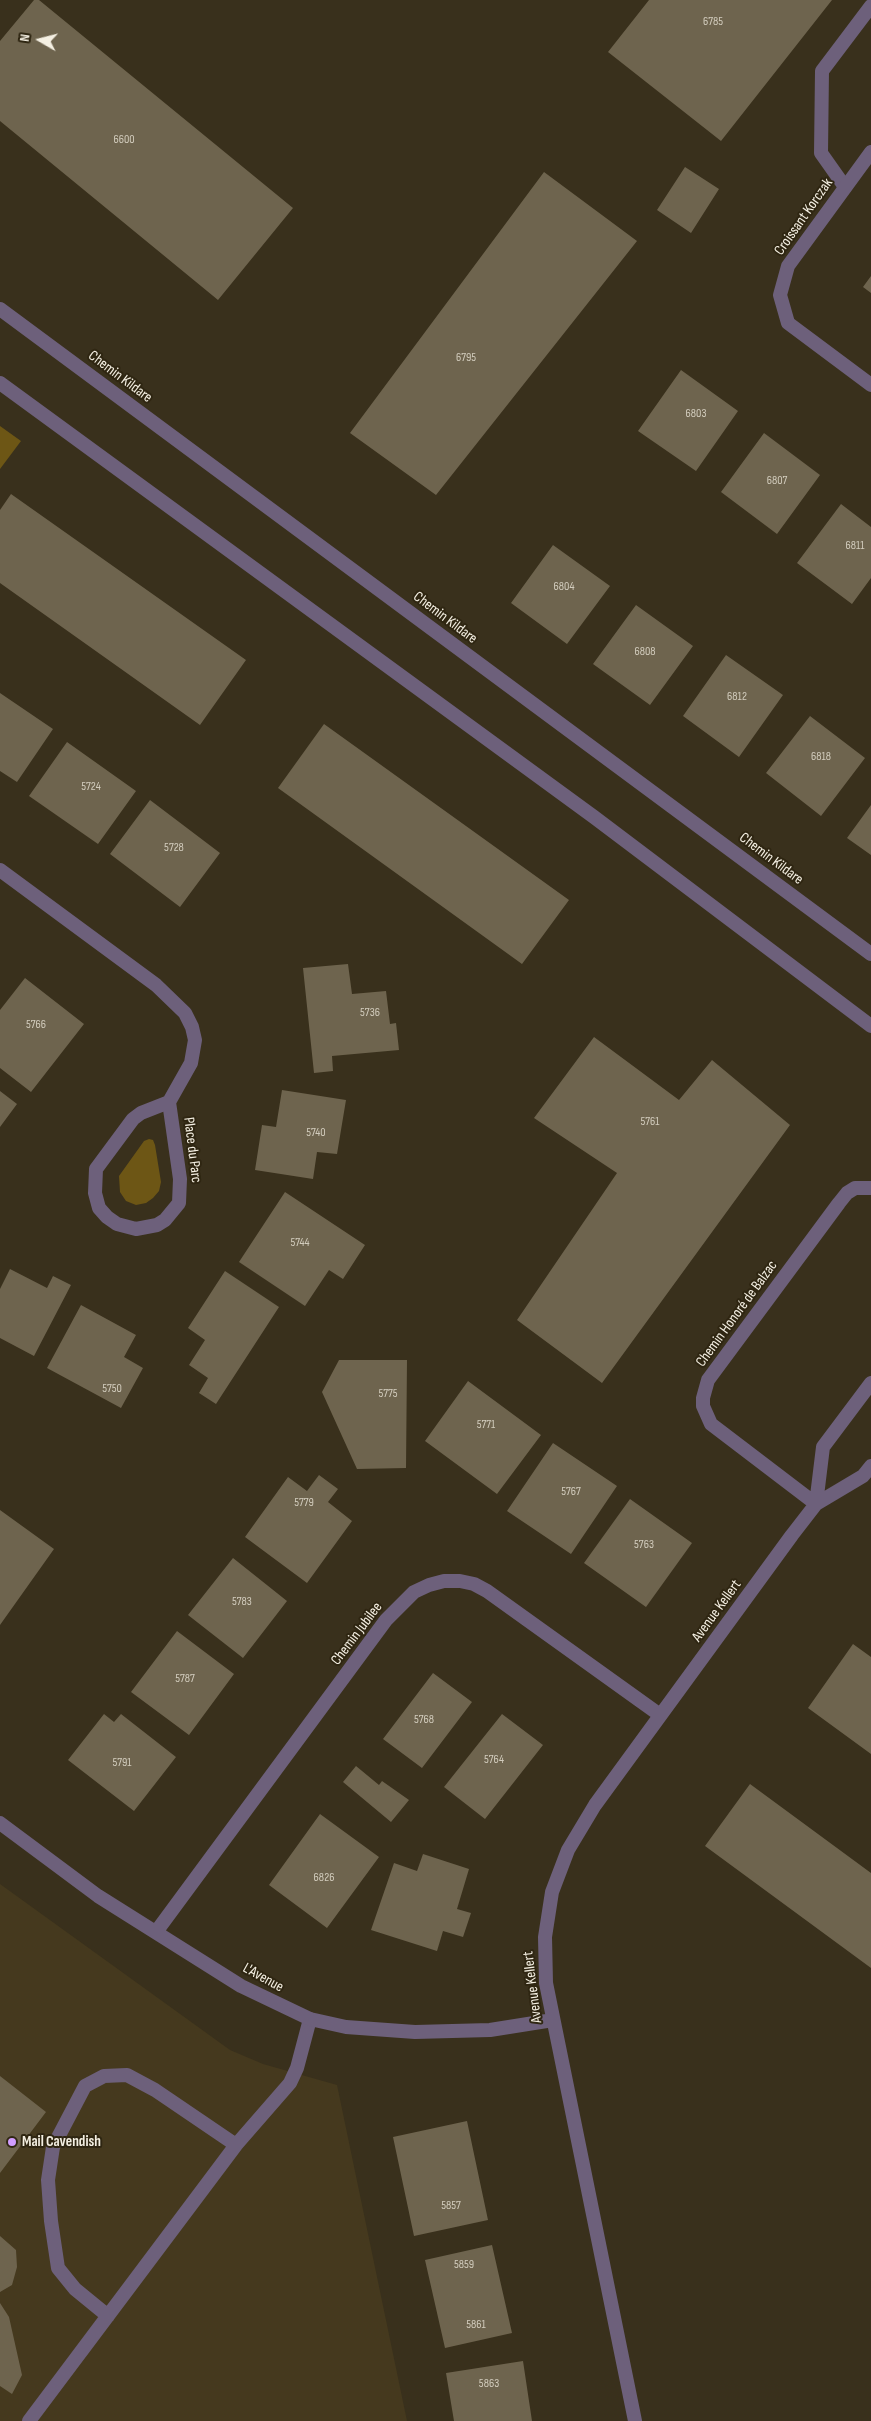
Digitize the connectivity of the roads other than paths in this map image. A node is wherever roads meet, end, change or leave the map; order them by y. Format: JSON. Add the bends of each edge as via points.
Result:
{"nodes":[{"id":1,"x":871,"y":6,"type":"edge"},
{"id":2,"x":871,"y":152,"type":"edge"},
{"id":3,"x":845,"y":187,"type":"junction"},
{"id":4,"x":0,"y":309,"type":"edge"},
{"id":5,"x":0,"y":383,"type":"edge"},
{"id":6,"x":871,"y":385,"type":"edge"},
{"id":7,"x":0,"y":870,"type":"edge"},
{"id":8,"x":871,"y":954,"type":"edge"},
{"id":9,"x":871,"y":1026,"type":"edge"},
{"id":10,"x":169,"y":1102,"type":"junction"},
{"id":11,"x":871,"y":1188,"type":"edge"},
{"id":12,"x":871,"y":1383,"type":"edge"},
{"id":13,"x":871,"y":1466,"type":"edge"},
{"id":14,"x":816,"y":1504,"type":"junction"},
{"id":15,"x":660,"y":1715,"type":"junction"},
{"id":16,"x":0,"y":1823,"type":"edge"},
{"id":17,"x":156,"y":1932,"type":"junction"},
{"id":18,"x":310,"y":2019,"type":"junction"},
{"id":19,"x":553,"y":2020,"type":"junction"},
{"id":20,"x":236,"y":2145,"type":"junction"},
{"id":21,"x":108,"y":2316,"type":"junction"},
{"id":22,"x":29,"y":2421,"type":"edge"},
{"id":23,"x":635,"y":2421,"type":"edge"}],
"edges":[{"from":1,"to":3,"type":"street","via":[[822,71],[821,153]]},
{"from":2,"to":3,"type":"street","name":"Croissant Korczak"},
{"from":3,"to":6,"type":"street","name":"Croissant Korczak","via":[[788,266],[780,295],[788,322]]},
{"from":4,"to":8,"type":"street","name":"Chemin Kildare"},
{"from":5,"to":9,"type":"street","via":[[586,812]]},
{"from":7,"to":10,"type":"street","name":"Place du Parc","via":[[156,985],[184,1013],[192,1027],[194,1051],[191,1063]]},
{"from":10,"to":10,"type":"street","name":"Place du Parc","via":[[133,1119],[96,1169],[95,1193],[99,1208],[117,1224],[136,1229],[156,1225],[165,1220],[179,1203],[180,1179]]},
{"from":11,"to":14,"type":"street","name":"Chemin Honoré de Balzac","via":[[855,1188],[847,1193],[711,1375],[703,1398],[711,1424]]},
{"from":12,"to":14,"type":"street","name":"Avenue Kellert","via":[[823,1447]]},
{"from":13,"to":14,"type":"street","name":"Avenue Kellert","via":[[864,1476]]},
{"from":14,"to":15,"type":"street","name":"Avenue Kellert"},
{"from":15,"to":17,"type":"street","name":"Chemin Jubilee","via":[[487,1591],[460,1581],[429,1585],[414,1592],[386,1620]]},
{"from":15,"to":19,"type":"street","name":"Avenue Kellert","via":[[595,1805],[558,1871],[547,1915],[544,1956]]},
{"from":16,"to":17,"type":"street","name":"L'Avenue","via":[[98,1896]]},
{"from":17,"to":18,"type":"street","name":"L'Avenue","via":[[241,1986]]},
{"from":18,"to":19,"type":"street","name":"L'Avenue","via":[[355,2028],[414,2032],[490,2030]]},
{"from":18,"to":20,"type":"street","via":[[290,2083]]},
{"from":19,"to":23,"type":"street","name":"Avenue Kellert"},
{"from":20,"to":21,"type":"street"},
{"from":20,"to":21,"type":"street","via":[[155,2090],[127,2075],[104,2076],[85,2086],[54,2147],[48,2180],[51,2221],[58,2268],[74,2289]]},
{"from":21,"to":22,"type":"street"}]}
